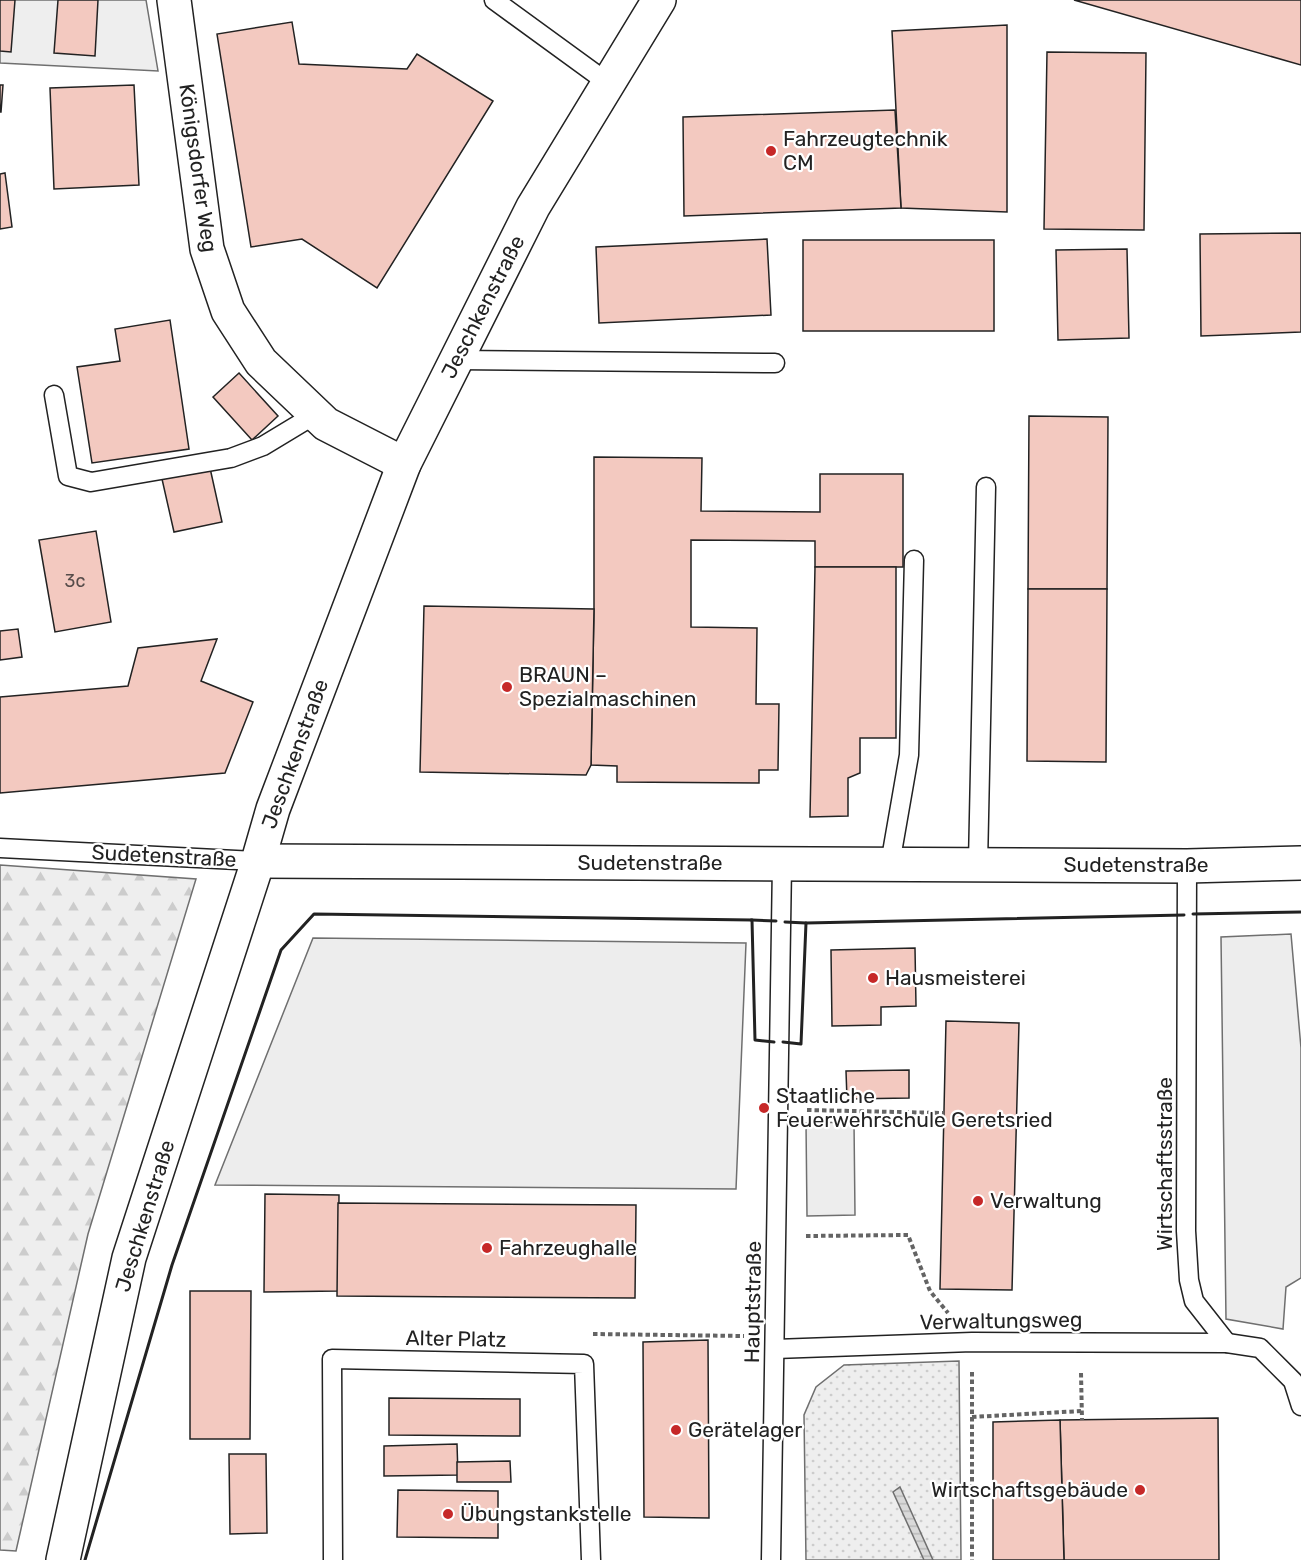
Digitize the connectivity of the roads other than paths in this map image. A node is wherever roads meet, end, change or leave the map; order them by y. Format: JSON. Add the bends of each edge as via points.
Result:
{"nodes":[{"id":1,"x":174,"y":0,"type":"edge"},
{"id":2,"x":494,"y":0,"type":"edge"},
{"id":3,"x":659,"y":0,"type":"edge"},
{"id":4,"x":608,"y":83,"type":"junction"},
{"id":5,"x":456,"y":360,"type":"junction"},
{"id":6,"x":775,"y":363,"type":"dead end"},
{"id":7,"x":54,"y":395,"type":"dead end"},
{"id":8,"x":316,"y":414,"type":"junction"},
{"id":9,"x":404,"y":465,"type":"junction"},
{"id":10,"x":986,"y":487,"type":"dead end"},
{"id":11,"x":914,"y":560,"type":"dead end"},
{"id":12,"x":0,"y":848,"type":"edge"},
{"id":13,"x":258,"y":861,"type":"junction"},
{"id":14,"x":1301,"y":863,"type":"edge"},
{"id":15,"x":782,"y":864,"type":"junction"},
{"id":16,"x":890,"y":864,"type":"junction"},
{"id":17,"x":978,"y":864,"type":"junction"},
{"id":18,"x":1187,"y":866,"type":"junction"},
{"id":19,"x":775,"y":1343,"type":"junction"},
{"id":20,"x":1227,"y":1343,"type":"junction"},
{"id":21,"x":1301,"y":1406,"type":"edge"},
{"id":22,"x":63,"y":1560,"type":"edge"},
{"id":23,"x":333,"y":1560,"type":"edge"},
{"id":24,"x":591,"y":1560,"type":"edge"},
{"id":25,"x":771,"y":1560,"type":"edge"}],
"edges":[{"from":1,"to":8,"type":"street","name":"Königsdorfer Weg","via":[[207,249],[228,311],[261,362]]},
{"from":2,"to":4,"type":"lane"},
{"from":3,"to":4,"type":"street","name":"Jeschkenstraße"},
{"from":4,"to":5,"type":"street","name":"Jeschkenstraße","via":[[533,207]]},
{"from":5,"to":6,"type":"lane"},
{"from":5,"to":9,"type":"street","name":"Jeschkenstraße"},
{"from":7,"to":8,"type":"lane","via":[[68,476],[91,482],[231,458],[263,446]]},
{"from":8,"to":9,"type":"street","name":"Königsdorfer Weg","via":[[326,424]]},
{"from":9,"to":13,"type":"street","name":"Jeschkenstraße","via":[[273,808]]},
{"from":10,"to":17,"type":"lane"},
{"from":11,"to":16,"type":"lane","via":[[909,755]]},
{"from":12,"to":13,"type":"lane","name":"Sudetenstraße"},
{"from":13,"to":15,"type":"street","name":"Sudetenstraße"},
{"from":13,"to":22,"type":"street","name":"Jeschkenstraße","via":[[129,1258]]},
{"from":14,"to":18,"type":"street","name":"Sudetenstraße"},
{"from":15,"to":16,"type":"street","name":"Sudetenstraße"},
{"from":15,"to":19,"type":"lane","name":"Hauptstraße"},
{"from":16,"to":17,"type":"street","name":"Sudetenstraße"},
{"from":17,"to":18,"type":"street","name":"Sudetenstraße"},
{"from":18,"to":20,"type":"lane","name":"Wirtschaftsstraße","via":[[1189,1280],[1194,1300]]},
{"from":19,"to":20,"type":"lane","name":"Verwaltungsweg"},
{"from":19,"to":25,"type":"lane","name":"Hauptstraße"},
{"from":20,"to":21,"type":"lane","via":[[1260,1348],[1293,1381]]},
{"from":23,"to":24,"type":"lane","name":"Alter Platz","via":[[332,1359],[584,1364]]}]}
